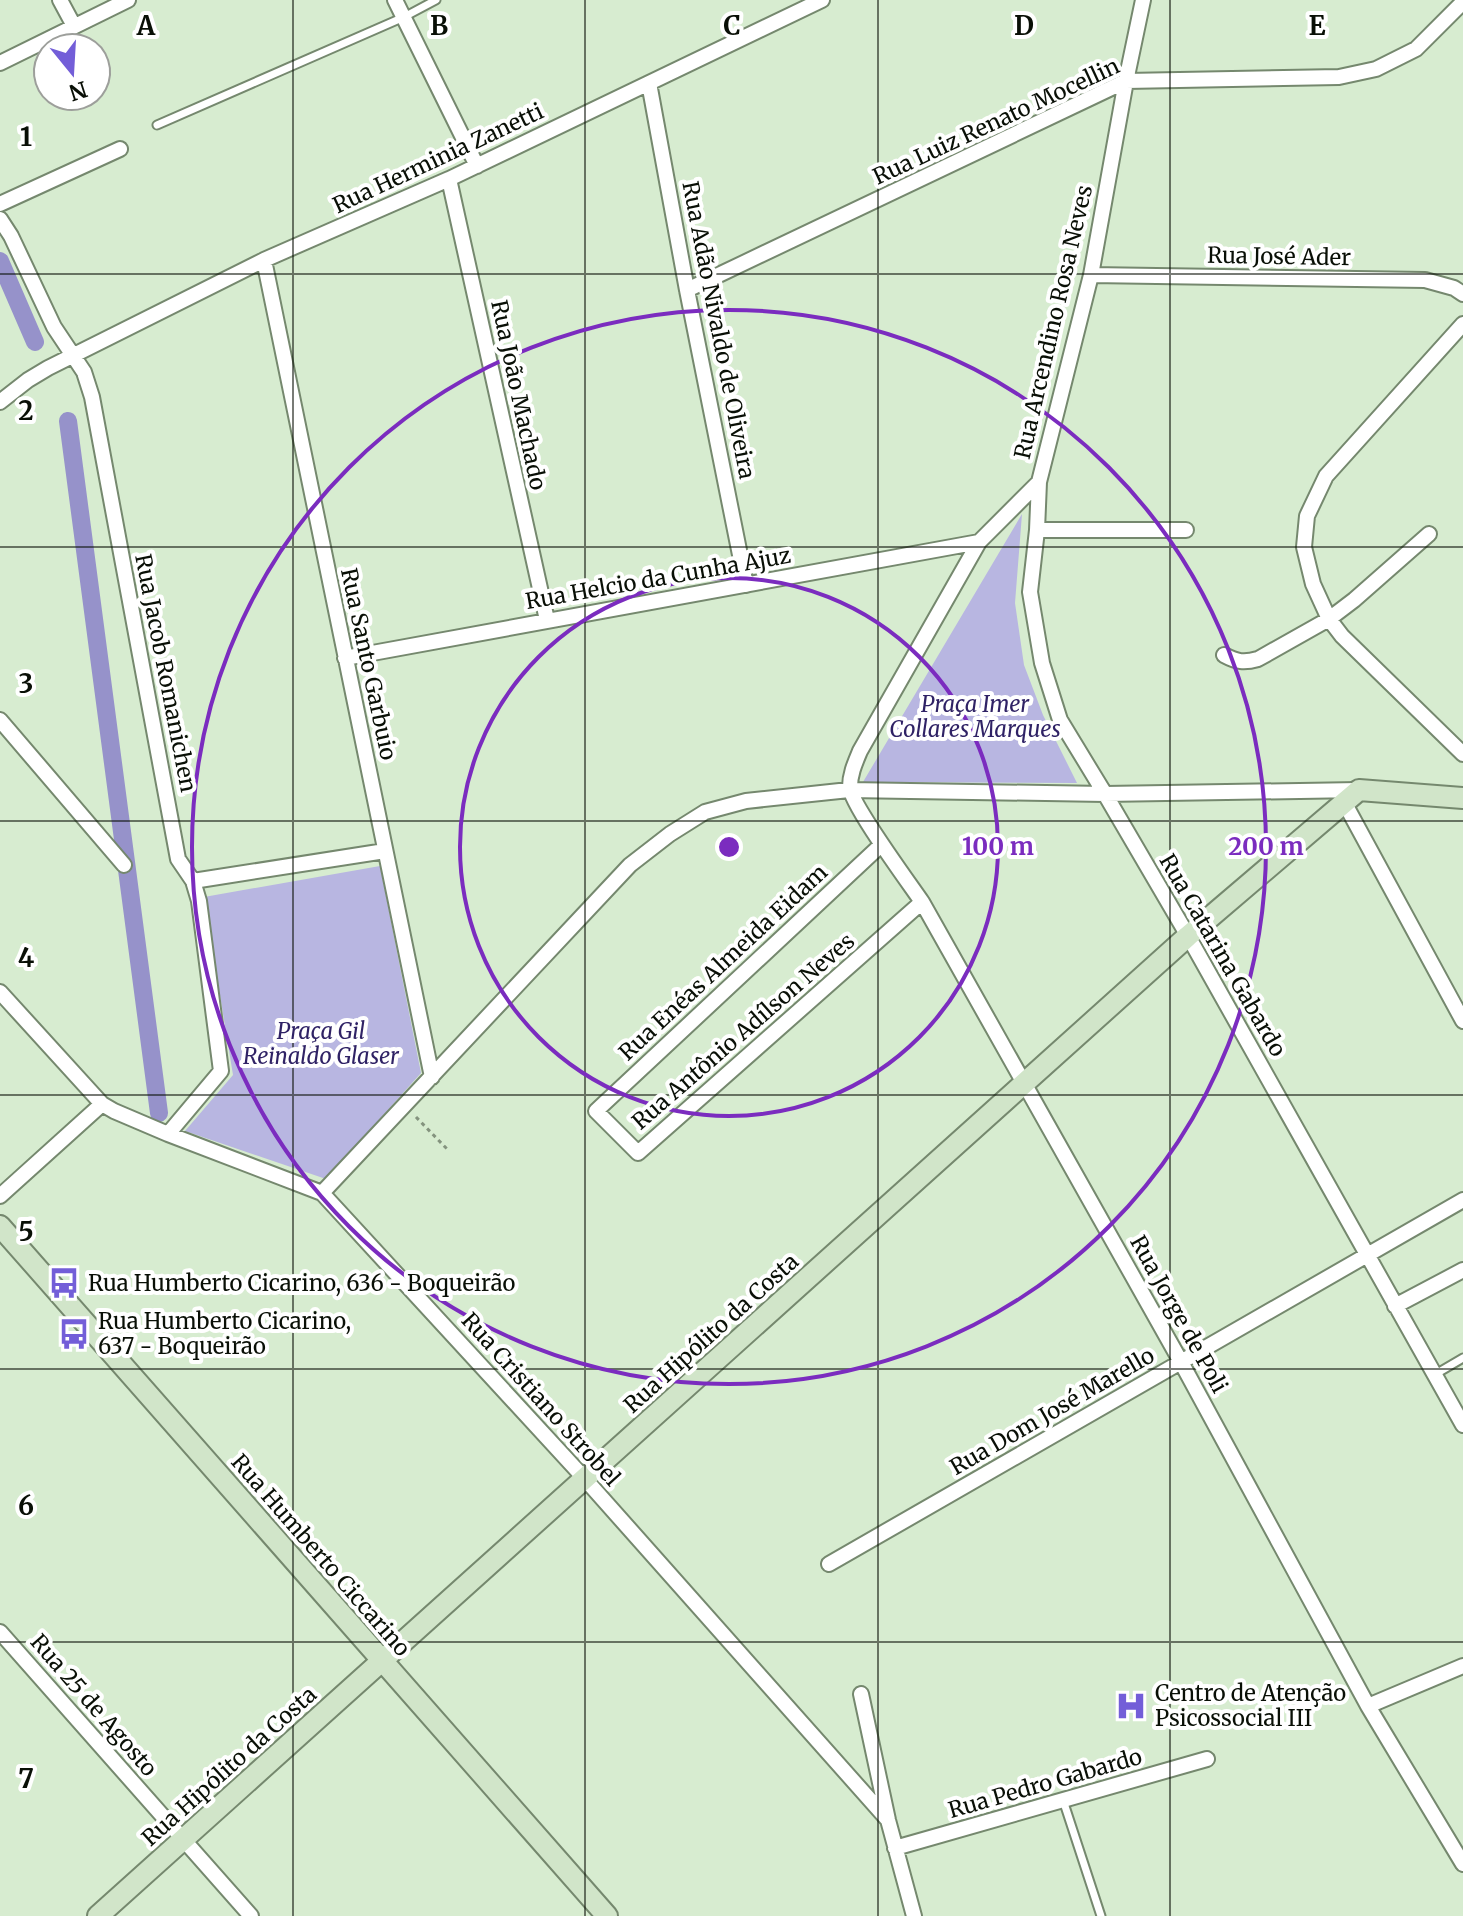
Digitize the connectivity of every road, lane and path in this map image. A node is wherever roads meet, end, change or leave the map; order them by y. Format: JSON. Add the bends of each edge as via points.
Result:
{"nodes":[{"id":1,"x":60,"y":0,"type":"edge"},
{"id":2,"x":128,"y":0,"type":"edge"},
{"id":3,"x":395,"y":0,"type":"edge"},
{"id":4,"x":436,"y":0,"type":"edge"},
{"id":5,"x":822,"y":0,"type":"edge"},
{"id":6,"x":1143,"y":0,"type":"edge"},
{"id":7,"x":1463,"y":2,"type":"edge"},
{"id":8,"x":404,"y":17,"type":"junction"},
{"id":9,"x":74,"y":26,"type":"junction"},
{"id":10,"x":0,"y":63,"type":"edge"},
{"id":11,"x":1126,"y":81,"type":"junction"},
{"id":12,"x":649,"y":83,"type":"junction"},
{"id":13,"x":157,"y":125,"type":"dead end"},
{"id":14,"x":120,"y":149,"type":"dead end"},
{"id":15,"x":477,"y":166,"type":"junction"},
{"id":16,"x":449,"y":179,"type":"junction"},
{"id":17,"x":0,"y":204,"type":"edge"},
{"id":18,"x":0,"y":219,"type":"edge"},
{"id":19,"x":264,"y":260,"type":"junction"},
{"id":20,"x":1091,"y":275,"type":"junction"},
{"id":21,"x":687,"y":290,"type":"junction"},
{"id":22,"x":1463,"y":294,"type":"edge"},
{"id":23,"x":1463,"y":324,"type":"edge"},
{"id":24,"x":72,"y":355,"type":"junction"},
{"id":25,"x":0,"y":402,"type":"edge"},
{"id":26,"x":1039,"y":482,"type":"junction"},
{"id":27,"x":1037,"y":530,"type":"junction"},
{"id":28,"x":1186,"y":530,"type":"dead end"},
{"id":29,"x":1429,"y":534,"type":"dead end"},
{"id":30,"x":979,"y":542,"type":"junction"},
{"id":31,"x":746,"y":585,"type":"junction"},
{"id":32,"x":1329,"y":619,"type":"junction"},
{"id":33,"x":547,"y":620,"type":"junction"},
{"id":34,"x":1224,"y":655,"type":"dead end"},
{"id":35,"x":345,"y":658,"type":"junction"},
{"id":36,"x":0,"y":720,"type":"edge"},
{"id":37,"x":1463,"y":754,"type":"edge"},
{"id":38,"x":849,"y":790,"type":"junction"},
{"id":39,"x":1105,"y":794,"type":"junction"},
{"id":40,"x":1352,"y":796,"type":"junction"},
{"id":41,"x":1463,"y":798,"type":"edge"},
{"id":42,"x":881,"y":845,"type":"junction"},
{"id":43,"x":385,"y":851,"type":"junction"},
{"id":44,"x":124,"y":865,"type":"dead end"},
{"id":45,"x":193,"y":881,"type":"junction"},
{"id":46,"x":922,"y":902,"type":"junction"},
{"id":47,"x":1188,"y":936,"type":"junction"},
{"id":48,"x":0,"y":992,"type":"edge"},
{"id":49,"x":1463,"y":1021,"type":"edge"},
{"id":50,"x":432,"y":1077,"type":"junction"},
{"id":51,"x":1025,"y":1083,"type":"junction"},
{"id":52,"x":102,"y":1104,"type":"junction"},
{"id":53,"x":404,"y":1106,"type":"junction"},
{"id":54,"x":596,"y":1111,"type":"joint"},
{"id":55,"x":168,"y":1134,"type":"junction"},
{"id":56,"x":449,"y":1151,"type":"dead end"},
{"id":57,"x":322,"y":1193,"type":"junction"},
{"id":58,"x":0,"y":1196,"type":"edge"},
{"id":59,"x":1463,"y":1200,"type":"edge"},
{"id":60,"x":0,"y":1226,"type":"edge"},
{"id":61,"x":1366,"y":1254,"type":"junction"},
{"id":62,"x":1463,"y":1270,"type":"edge"},
{"id":63,"x":1395,"y":1306,"type":"junction"},
{"id":64,"x":1463,"y":1358,"type":"edge"},
{"id":65,"x":1181,"y":1362,"type":"junction"},
{"id":66,"x":1434,"y":1375,"type":"junction"},
{"id":67,"x":1463,"y":1425,"type":"edge"},
{"id":68,"x":585,"y":1479,"type":"junction"},
{"id":69,"x":829,"y":1564,"type":"dead end"},
{"id":70,"x":0,"y":1632,"type":"edge"},
{"id":71,"x":382,"y":1661,"type":"junction"},
{"id":72,"x":1463,"y":1666,"type":"edge"},
{"id":73,"x":861,"y":1694,"type":"dead end"},
{"id":74,"x":1368,"y":1706,"type":"junction"},
{"id":75,"x":1207,"y":1759,"type":"dead end"},
{"id":76,"x":1063,"y":1800,"type":"junction"},
{"id":77,"x":888,"y":1820,"type":"junction"},
{"id":78,"x":183,"y":1840,"type":"junction"},
{"id":79,"x":895,"y":1848,"type":"junction"},
{"id":80,"x":1463,"y":1864,"type":"edge"},
{"id":81,"x":98,"y":1916,"type":"edge"},
{"id":82,"x":251,"y":1916,"type":"edge"},
{"id":83,"x":607,"y":1916,"type":"edge"},
{"id":84,"x":914,"y":1916,"type":"edge"},
{"id":85,"x":1101,"y":1916,"type":"edge"}],
"edges":[{"from":1,"to":9,"type":"street"},
{"from":2,"to":9,"type":"street"},
{"from":3,"to":8,"type":"street"},
{"from":4,"to":8,"type":"lane"},
{"from":5,"to":12,"type":"street","name":"Rua Herminia Zanetti"},
{"from":6,"to":11,"type":"street","name":"Rua Arcendino Rosa Neves"},
{"from":7,"to":11,"type":"street","name":"Rua Luiz Renato Mocellin","via":[[1416,49],[1376,69],[1339,77]]},
{"from":8,"to":13,"type":"lane"},
{"from":8,"to":15,"type":"street"},
{"from":9,"to":10,"type":"street"},
{"from":11,"to":20,"type":"street","name":"Rua Arcendino Rosa Neves"},
{"from":11,"to":21,"type":"street","name":"Rua Luiz Renato Mocellin"},
{"from":12,"to":15,"type":"street","name":"Rua Herminia Zanetti"},
{"from":12,"to":21,"type":"street","name":"Rua Adão Nivaldo de Oliveira"},
{"from":14,"to":17,"type":"street"},
{"from":15,"to":16,"type":"street","name":"Rua Herminia Zanetti"},
{"from":16,"to":19,"type":"street","name":"Rua Herminia Zanetti"},
{"from":16,"to":33,"type":"street","name":"Rua João Machado"},
{"from":18,"to":24,"type":"street","name":"Rua Jacob Romanichen"},
{"from":19,"to":24,"type":"street","name":"Rua Herminia Zanetti"},
{"from":19,"to":35,"type":"street","name":"Rua Santo Garbuio"},
{"from":20,"to":22,"type":"street","name":"Rua José Ader","via":[[1425,280]]},
{"from":20,"to":26,"type":"street","name":"Rua Arcendino Rosa Neves"},
{"from":21,"to":31,"type":"street","name":"Rua Adão Nivaldo de Oliveira"},
{"from":23,"to":32,"type":"street","via":[[1326,476],[1307,516],[1304,547]]},
{"from":24,"to":25,"type":"street","name":"Rua Herminia Zanetti"},
{"from":24,"to":45,"type":"street","name":"Rua Jacob Romanichen","via":[[92,397],[178,859]]},
{"from":26,"to":27,"type":"street","name":"Rua Catarina Gabardo"},
{"from":26,"to":30,"type":"street","name":"Rua Arcendino Rosa Neves"},
{"from":27,"to":28,"type":"street"},
{"from":27,"to":39,"type":"street","name":"Rua Catarina Gabardo","via":[[1030,592],[1042,663],[1060,720]]},
{"from":29,"to":32,"type":"street"},
{"from":30,"to":31,"type":"street","name":"Rua Helcio da Cunha Ajuz"},
{"from":30,"to":38,"type":"street","name":"Rua Arcendino Rosa Neves","via":[[860,751]]},
{"from":31,"to":33,"type":"street","name":"Rua Helcio da Cunha Ajuz"},
{"from":32,"to":34,"type":"street","via":[[1258,659],[1235,661]]},
{"from":32,"to":37,"type":"street"},
{"from":33,"to":35,"type":"street","name":"Rua Helcio da Cunha Ajuz"},
{"from":35,"to":43,"type":"street","name":"Rua Santo Garbuio"},
{"from":36,"to":44,"type":"street"},
{"from":38,"to":39,"type":"street"},
{"from":38,"to":42,"type":"street","name":"Rua Jorge de Poli"},
{"from":38,"to":50,"type":"street","via":[[746,801],[705,812],[670,834],[630,865]]},
{"from":39,"to":40,"type":"street"},
{"from":39,"to":47,"type":"street","name":"Rua Catarina Gabardo"},
{"from":40,"to":41,"type":"street"},
{"from":40,"to":47,"type":"street","name":"Rua Hipólito da Costa"},
{"from":40,"to":49,"type":"street"},
{"from":42,"to":46,"type":"street","name":"Rua Jorge de Poli"},
{"from":42,"to":54,"type":"street","name":"Rua Enéas Almeida Eidam"},
{"from":43,"to":45,"type":"street"},
{"from":43,"to":50,"type":"street","name":"Rua Santo Garbuio"},
{"from":45,"to":55,"type":"street","name":"Rua Jacob Romanichen","via":[[221,1071]]},
{"from":46,"to":51,"type":"street","name":"Rua Jorge de Poli"},
{"from":46,"to":54,"type":"street","name":"Rua Antônio Adílson Neves","via":[[638,1153]]},
{"from":47,"to":51,"type":"street","name":"Rua Hipólito da Costa"},
{"from":47,"to":61,"type":"street","name":"Rua Catarina Gabardo"},
{"from":48,"to":52,"type":"street","name":"Rua Cristiano Strobel"},
{"from":50,"to":53,"type":"street"},
{"from":51,"to":65,"type":"street","name":"Rua Jorge de Poli"},
{"from":51,"to":68,"type":"street","name":"Rua Hipólito da Costa"},
{"from":52,"to":55,"type":"street","name":"Rua Cristiano Strobel"},
{"from":52,"to":58,"type":"street"},
{"from":53,"to":56,"type":"path"},
{"from":53,"to":57,"type":"street"},
{"from":55,"to":57,"type":"street","name":"Rua Cristiano Strobel"},
{"from":57,"to":68,"type":"street","name":"Rua Cristiano Strobel"},
{"from":59,"to":61,"type":"street","name":"Rua Dom José Marello"},
{"from":60,"to":71,"type":"street","name":"Rua Humberto Ciccarino"},
{"from":61,"to":63,"type":"street","name":"Rua Catarina Gabardo"},
{"from":61,"to":65,"type":"street","name":"Rua Dom José Marello"},
{"from":62,"to":63,"type":"street"},
{"from":63,"to":66,"type":"street","name":"Rua Catarina Gabardo"},
{"from":64,"to":66,"type":"lane"},
{"from":65,"to":69,"type":"street","name":"Rua Dom José Marello"},
{"from":65,"to":74,"type":"street","name":"Rua Jorge de Poli"},
{"from":66,"to":67,"type":"street","name":"Rua Catarina Gabardo"},
{"from":68,"to":71,"type":"street","name":"Rua Hipólito da Costa"},
{"from":68,"to":77,"type":"street","name":"Rua Cristiano Strobel"},
{"from":70,"to":78,"type":"street","name":"Rua 25 de Agosto"},
{"from":71,"to":78,"type":"street","name":"Rua Hipólito da Costa"},
{"from":71,"to":83,"type":"street","name":"Rua Humberto Ciccarino"},
{"from":72,"to":74,"type":"street"},
{"from":73,"to":77,"type":"street"},
{"from":74,"to":80,"type":"street","name":"Rua Jorge de Poli"},
{"from":75,"to":76,"type":"street","name":"Rua Pedro Gabardo"},
{"from":76,"to":79,"type":"street","name":"Rua Pedro Gabardo"},
{"from":76,"to":85,"type":"lane"},
{"from":77,"to":79,"type":"street"},
{"from":78,"to":81,"type":"street","name":"Rua Hipólito da Costa"},
{"from":78,"to":82,"type":"street","name":"Rua 25 de Agosto"},
{"from":79,"to":84,"type":"street"}]}
